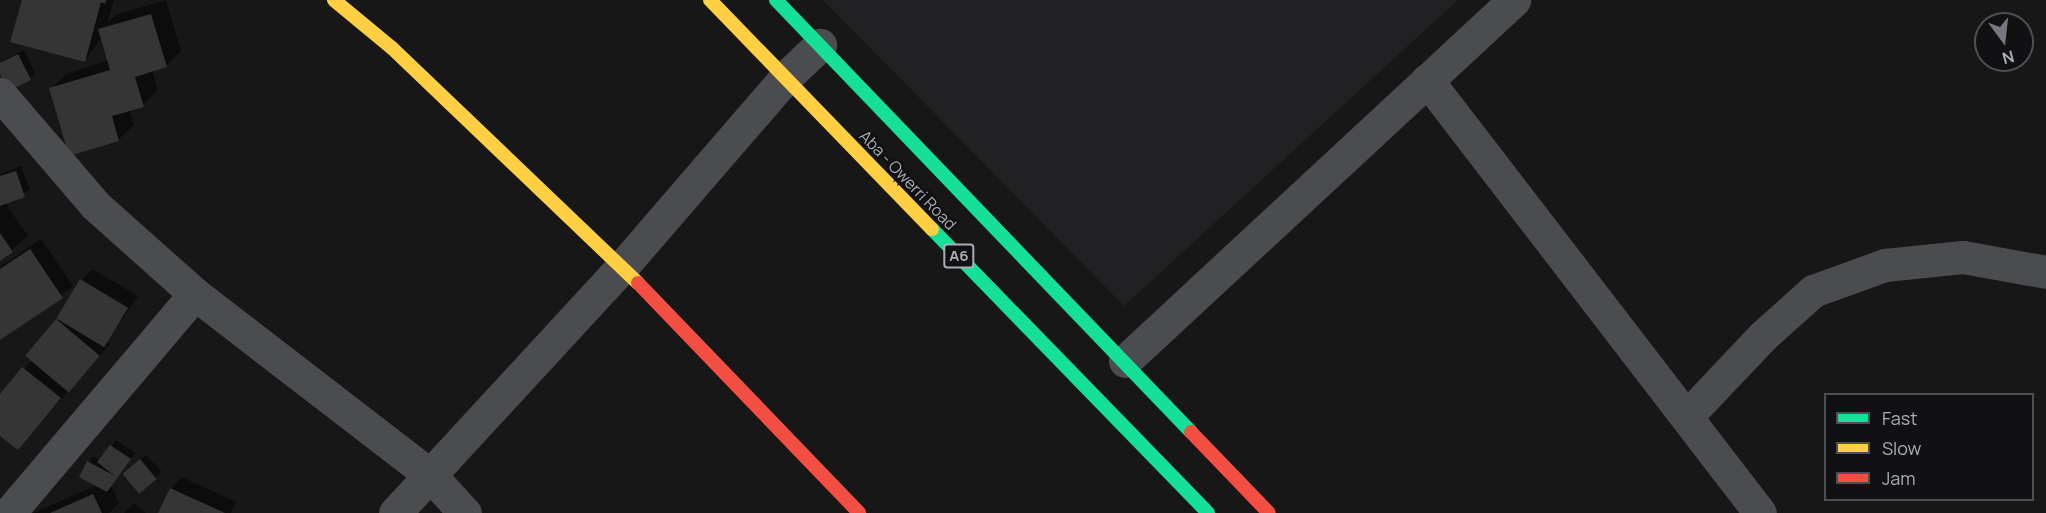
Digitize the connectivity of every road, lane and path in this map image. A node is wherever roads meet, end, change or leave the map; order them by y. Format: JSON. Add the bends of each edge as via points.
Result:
{"nodes":[{"id":1,"x":334,"y":0,"type":"edge"},
{"id":2,"x":710,"y":0,"type":"edge"},
{"id":3,"x":776,"y":0,"type":"edge"},
{"id":4,"x":1514,"y":0,"type":"edge"},
{"id":5,"x":820,"y":45,"type":"junction"},
{"id":6,"x":786,"y":77,"type":"junction"},
{"id":7,"x":1426,"y":80,"type":"junction"},
{"id":8,"x":0,"y":94,"type":"edge"},
{"id":9,"x":622,"y":267,"type":"junction"},
{"id":10,"x":2046,"y":272,"type":"edge"},
{"id":11,"x":195,"y":294,"type":"junction"},
{"id":12,"x":1125,"y":361,"type":"junction"},
{"id":13,"x":1688,"y":415,"type":"junction"},
{"id":14,"x":429,"y":474,"type":"junction"},
{"id":15,"x":10,"y":498,"type":"edge"},
{"id":16,"x":395,"y":513,"type":"edge"},
{"id":17,"x":465,"y":513,"type":"edge"},
{"id":18,"x":859,"y":513,"type":"edge"},
{"id":19,"x":1208,"y":513,"type":"edge"},
{"id":20,"x":1269,"y":513,"type":"edge"},
{"id":21,"x":1760,"y":513,"type":"edge"}],
"edges":[{"from":1,"to":9,"type":"main road","via":[[392,48]]},
{"from":2,"to":6,"type":"main road","name":"Aba - Owerri Road","number":"A6"},
{"from":3,"to":5,"type":"main road","name":"Aba - Owerri Road"},
{"from":4,"to":7,"type":"street"},
{"from":5,"to":6,"type":"street"},
{"from":5,"to":12,"type":"main road","name":"Aba - Owerri Road"},
{"from":6,"to":9,"type":"street"},
{"from":6,"to":19,"type":"main road","name":"Aba - Owerri Road","number":"A6"},
{"from":7,"to":12,"type":"street"},
{"from":7,"to":13,"type":"street"},
{"from":8,"to":11,"type":"street","via":[[94,205]]},
{"from":9,"to":14,"type":"street"},
{"from":9,"to":18,"type":"main road"},
{"from":10,"to":13,"type":"street","via":[[1962,257],[1884,266],[1813,291],[1764,335]]},
{"from":11,"to":14,"type":"street"},
{"from":11,"to":15,"type":"street"},
{"from":12,"to":20,"type":"main road","name":"Aba - Owerri Road"},
{"from":13,"to":21,"type":"street"},
{"from":14,"to":16,"type":"street"},
{"from":14,"to":17,"type":"street"}]}
